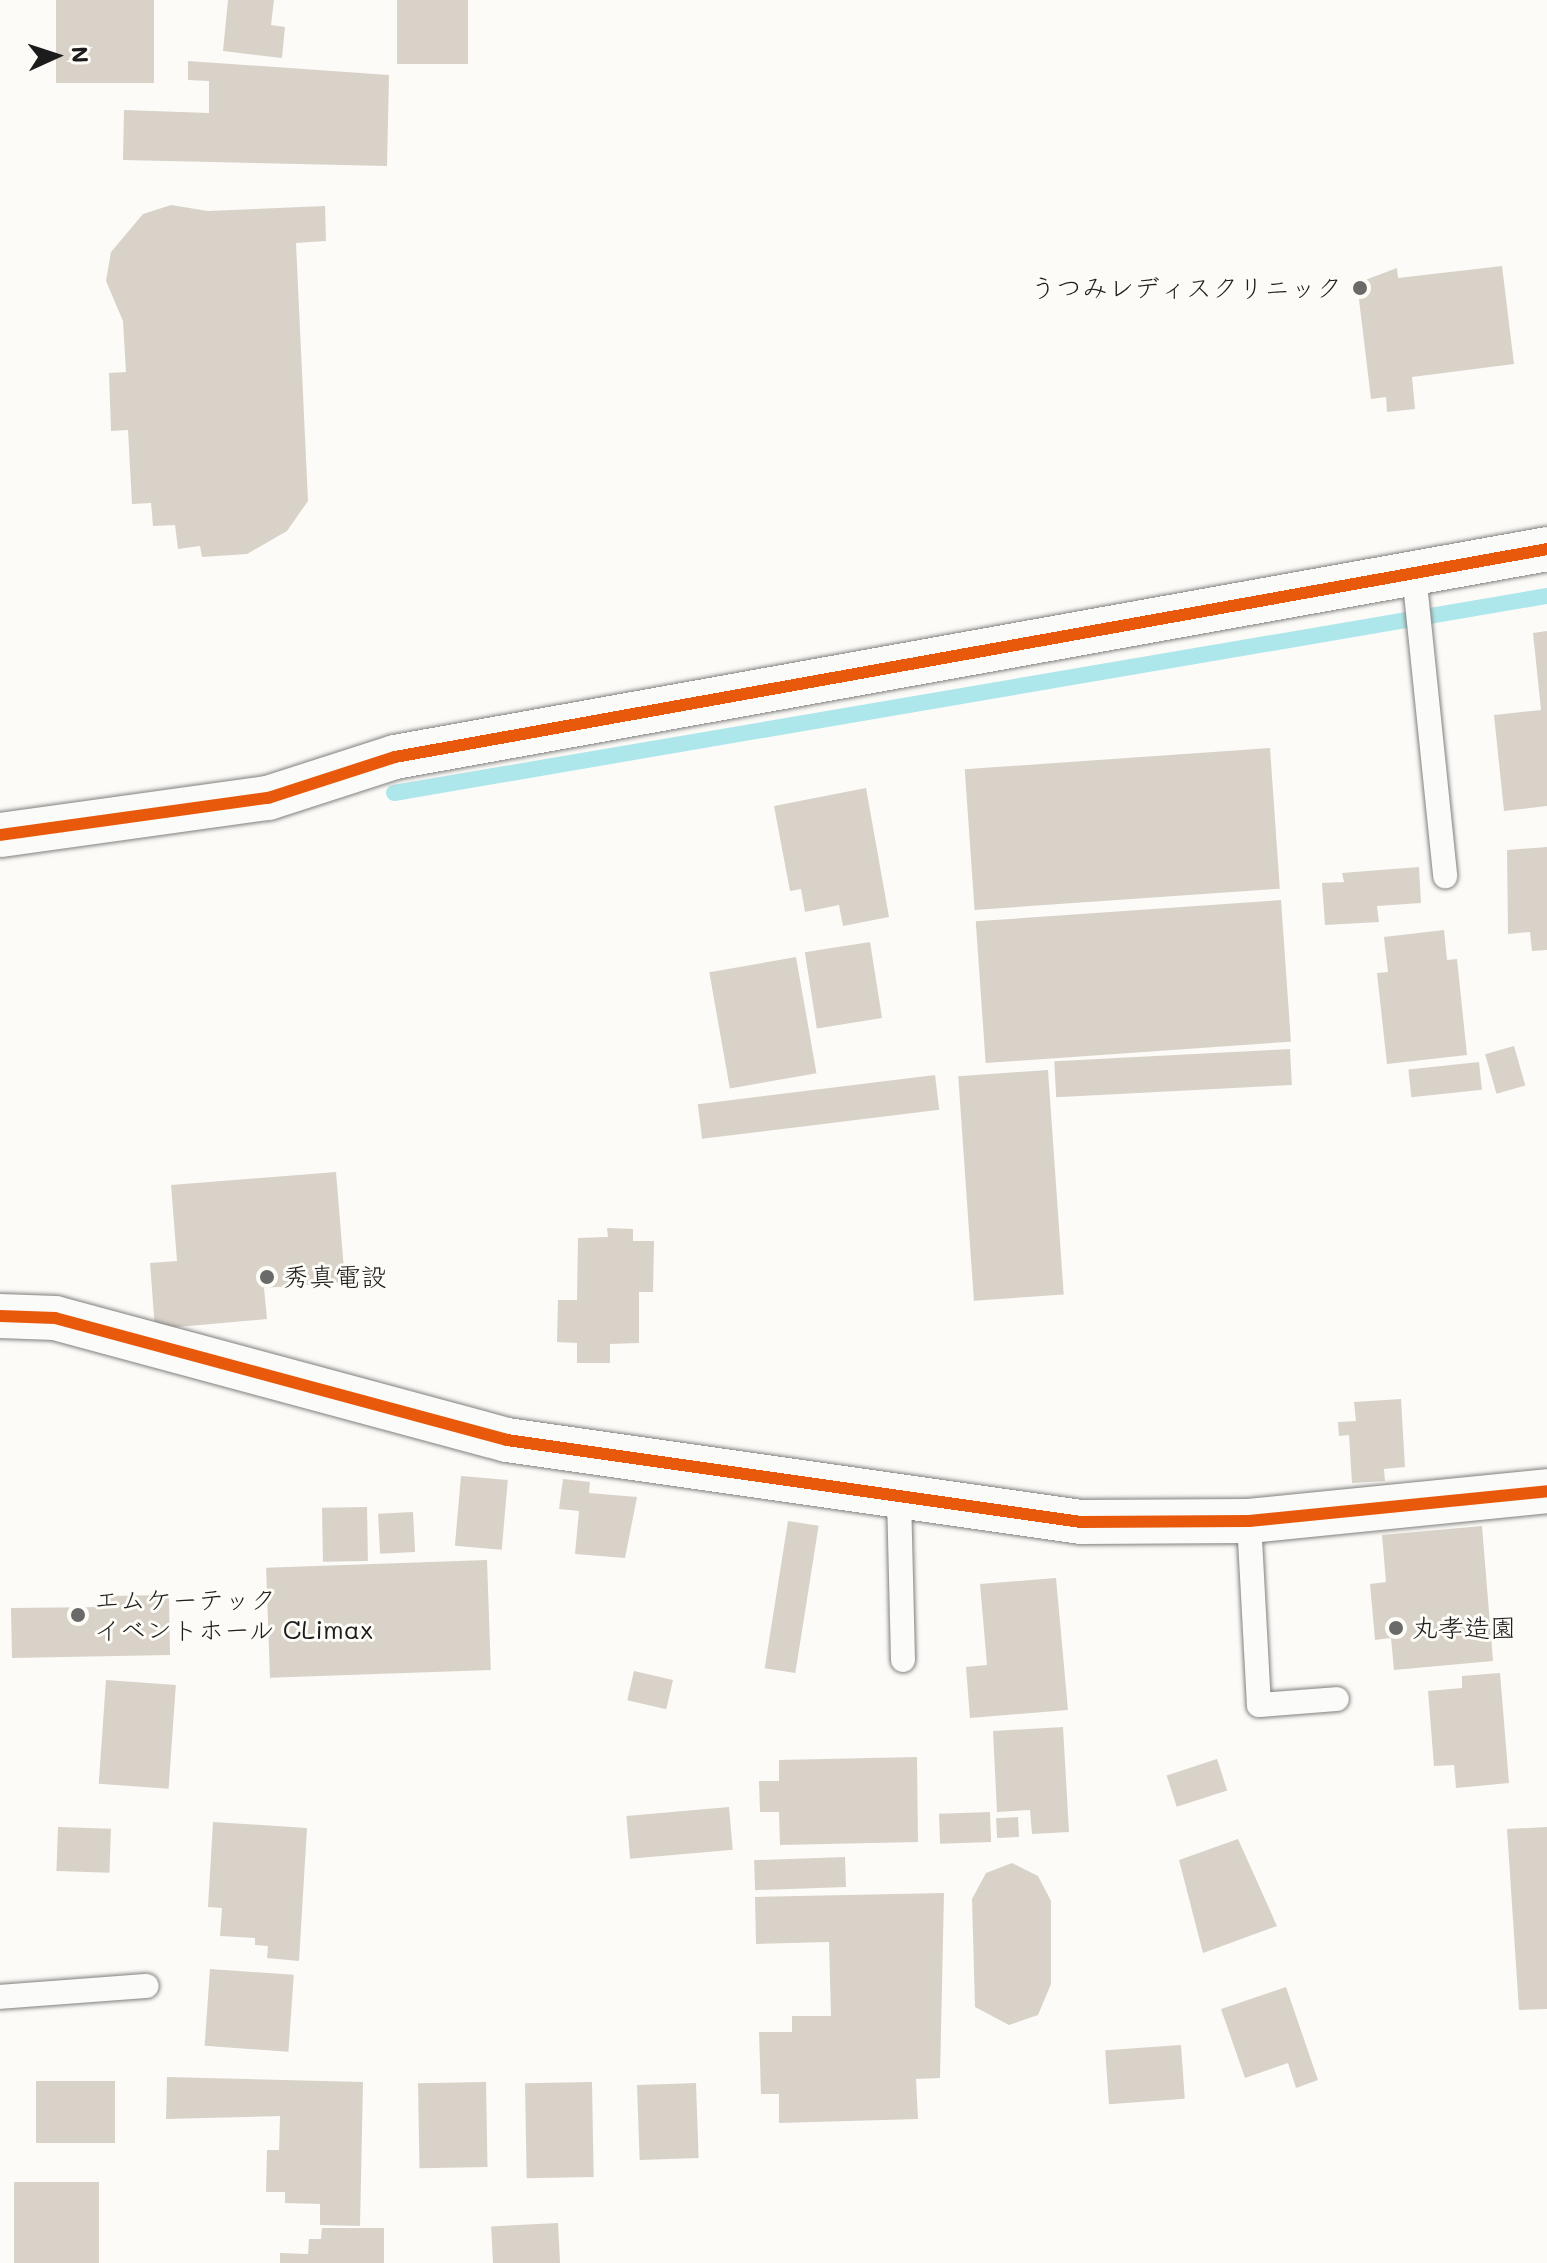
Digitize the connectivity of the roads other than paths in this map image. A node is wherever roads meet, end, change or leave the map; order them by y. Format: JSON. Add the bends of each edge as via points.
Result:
{"nodes":[{"id":1,"x":1547,"y":549,"type":"edge"},
{"id":2,"x":1414,"y":574,"type":"junction"},
{"id":3,"x":0,"y":835,"type":"edge"},
{"id":4,"x":1445,"y":876,"type":"dead end"},
{"id":5,"x":0,"y":1316,"type":"edge"},
{"id":6,"x":1547,"y":1491,"type":"edge"},
{"id":7,"x":899,"y":1496,"type":"junction"},
{"id":8,"x":1249,"y":1521,"type":"junction"},
{"id":9,"x":903,"y":1660,"type":"dead end"},
{"id":10,"x":1337,"y":1699,"type":"dead end"},
{"id":11,"x":147,"y":1986,"type":"dead end"},
{"id":12,"x":0,"y":1997,"type":"edge"}],
"edges":[{"from":1,"to":2,"type":"street"},
{"from":2,"to":3,"type":"street","via":[[395,757],[268,798]]},
{"from":2,"to":4,"type":"lane"},
{"from":5,"to":7,"type":"street","via":[[55,1318],[507,1440]]},
{"from":6,"to":8,"type":"street"},
{"from":7,"to":8,"type":"street","via":[[1081,1522]]},
{"from":7,"to":9,"type":"lane"},
{"from":8,"to":10,"type":"lane","via":[[1259,1705]]},
{"from":11,"to":12,"type":"lane"}]}
